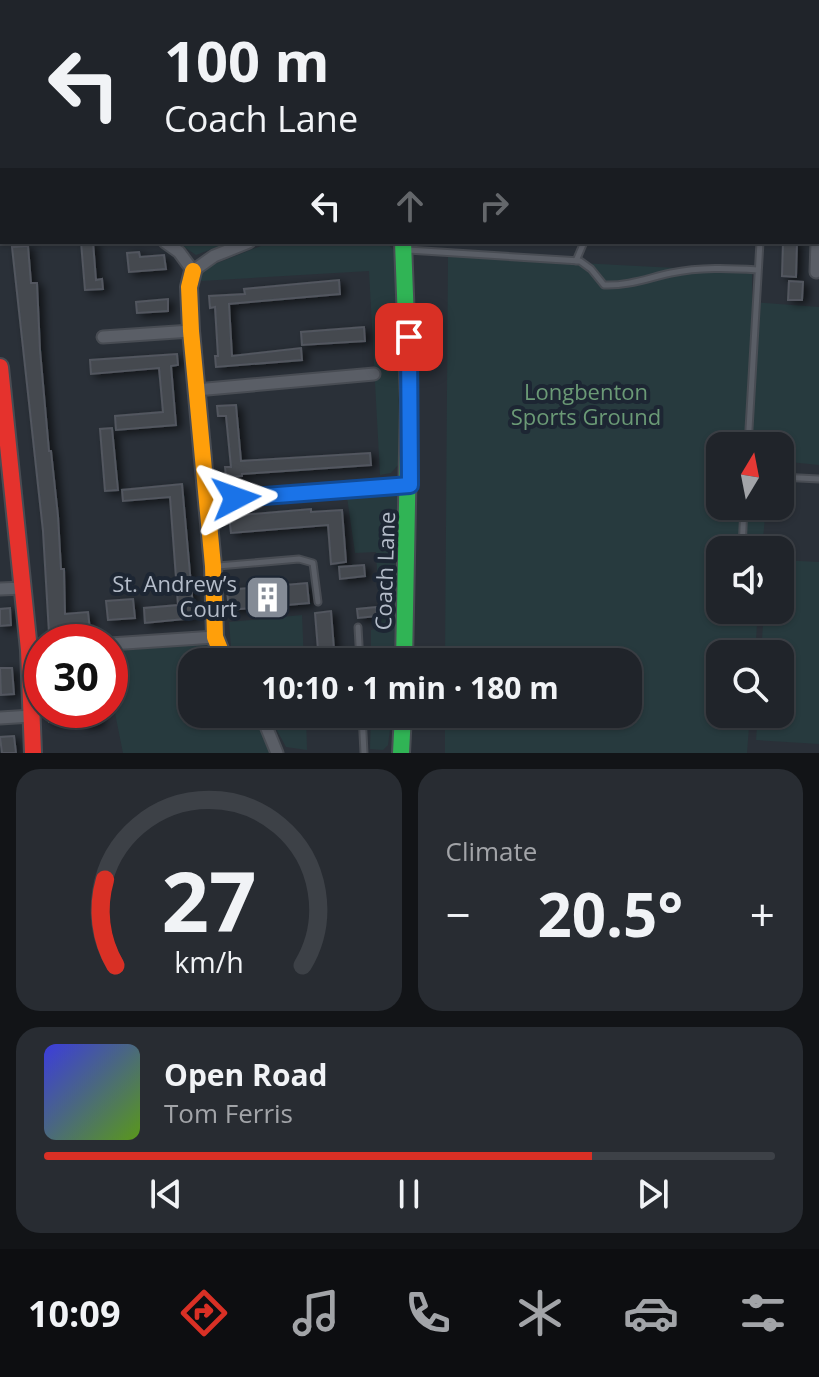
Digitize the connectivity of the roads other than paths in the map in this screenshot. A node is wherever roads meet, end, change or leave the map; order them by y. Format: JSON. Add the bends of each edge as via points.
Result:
{"nodes":[{"id":1,"x":168,"y":244,"type":"edge"},
{"id":2,"x":244,"y":244,"type":"edge"},
{"id":3,"x":583,"y":244,"type":"edge"},
{"id":4,"x":760,"y":244,"type":"edge"},
{"id":5,"x":403,"y":246,"type":"edge"},
{"id":6,"x":818,"y":255,"type":"edge"},
{"id":7,"x":576,"y":261,"type":"junction"},
{"id":8,"x":758,"y":270,"type":"junction"},
{"id":9,"x":193,"y":271,"type":"junction"},
{"id":10,"x":816,"y":272,"type":"dead end"},
{"id":11,"x":191,"y":331,"type":"junction"},
{"id":12,"x":103,"y":337,"type":"dead end"},
{"id":13,"x":0,"y":367,"type":"edge"},
{"id":14,"x":374,"y":374,"type":"dead end"},
{"id":15,"x":196,"y":390,"type":"junction"},
{"id":16,"x":749,"y":432,"type":"edge"},
{"id":17,"x":6,"y":473,"type":"edge"},
{"id":18,"x":794,"y":478,"type":"edge"},
{"id":19,"x":819,"y":479,"type":"edge"},
{"id":20,"x":410,"y":485,"type":"junction"},
{"id":21,"x":206,"y":500,"type":"junction"},
{"id":22,"x":213,"y":566,"type":"junction"},
{"id":23,"x":23,"y":588,"type":"junction"},
{"id":24,"x":0,"y":589,"type":"edge"},
{"id":25,"x":318,"y":602,"type":"dead end"},
{"id":26,"x":30,"y":624,"type":"edge"},
{"id":27,"x":358,"y":627,"type":"dead end"},
{"id":28,"x":215,"y":637,"type":"junction"},
{"id":29,"x":128,"y":643,"type":"edge"},
{"id":30,"x":219,"y":648,"type":"edge"},
{"id":31,"x":359,"y":648,"type":"edge"},
{"id":32,"x":404,"y":648,"type":"edge"},
{"id":33,"x":24,"y":716,"type":"edge"},
{"id":34,"x":0,"y":718,"type":"edge"},
{"id":35,"x":32,"y":728,"type":"edge"},
{"id":36,"x":269,"y":728,"type":"edge"},
{"id":37,"x":363,"y":728,"type":"edge"},
{"id":38,"x":402,"y":728,"type":"edge"},
{"id":39,"x":33,"y":753,"type":"edge"},
{"id":40,"x":277,"y":753,"type":"edge"},
{"id":41,"x":364,"y":753,"type":"edge"},
{"id":42,"x":401,"y":753,"type":"edge"}],
"edges":[{"from":1,"to":9,"type":"street"},
{"from":2,"to":9,"type":"street"},
{"from":3,"to":7,"type":"lane"},
{"from":4,"to":8,"type":"lane"},
{"from":5,"to":7,"type":"lane"},
{"from":5,"to":20,"type":"street","name":"Coach Lane"},
{"from":6,"to":10,"type":"street"},
{"from":7,"to":8,"type":"lane","via":[[604,285],[626,286],[715,268]]},
{"from":8,"to":16,"type":"lane"},
{"from":9,"to":11,"type":"street"},
{"from":11,"to":12,"type":"street"},
{"from":11,"to":15,"type":"street"},
{"from":13,"to":17,"type":"street"},
{"from":14,"to":15,"type":"street"},
{"from":15,"to":21,"type":"street"},
{"from":17,"to":23,"type":"street"},
{"from":18,"to":19,"type":"lane"},
{"from":20,"to":21,"type":"street"},
{"from":20,"to":32,"type":"street","name":"Coach Lane"},
{"from":21,"to":22,"type":"street"},
{"from":22,"to":25,"type":"lane","via":[[299,559],[313,563]]},
{"from":22,"to":28,"type":"street"},
{"from":23,"to":24,"type":"street"},
{"from":23,"to":26,"type":"street"},
{"from":27,"to":31,"type":"lane"},
{"from":28,"to":29,"type":"street"},
{"from":28,"to":30,"type":"street"},
{"from":33,"to":34,"type":"street"},
{"from":35,"to":39,"type":"street"},
{"from":36,"to":40,"type":"street"},
{"from":37,"to":41,"type":"lane"},
{"from":38,"to":42,"type":"street"}]}
